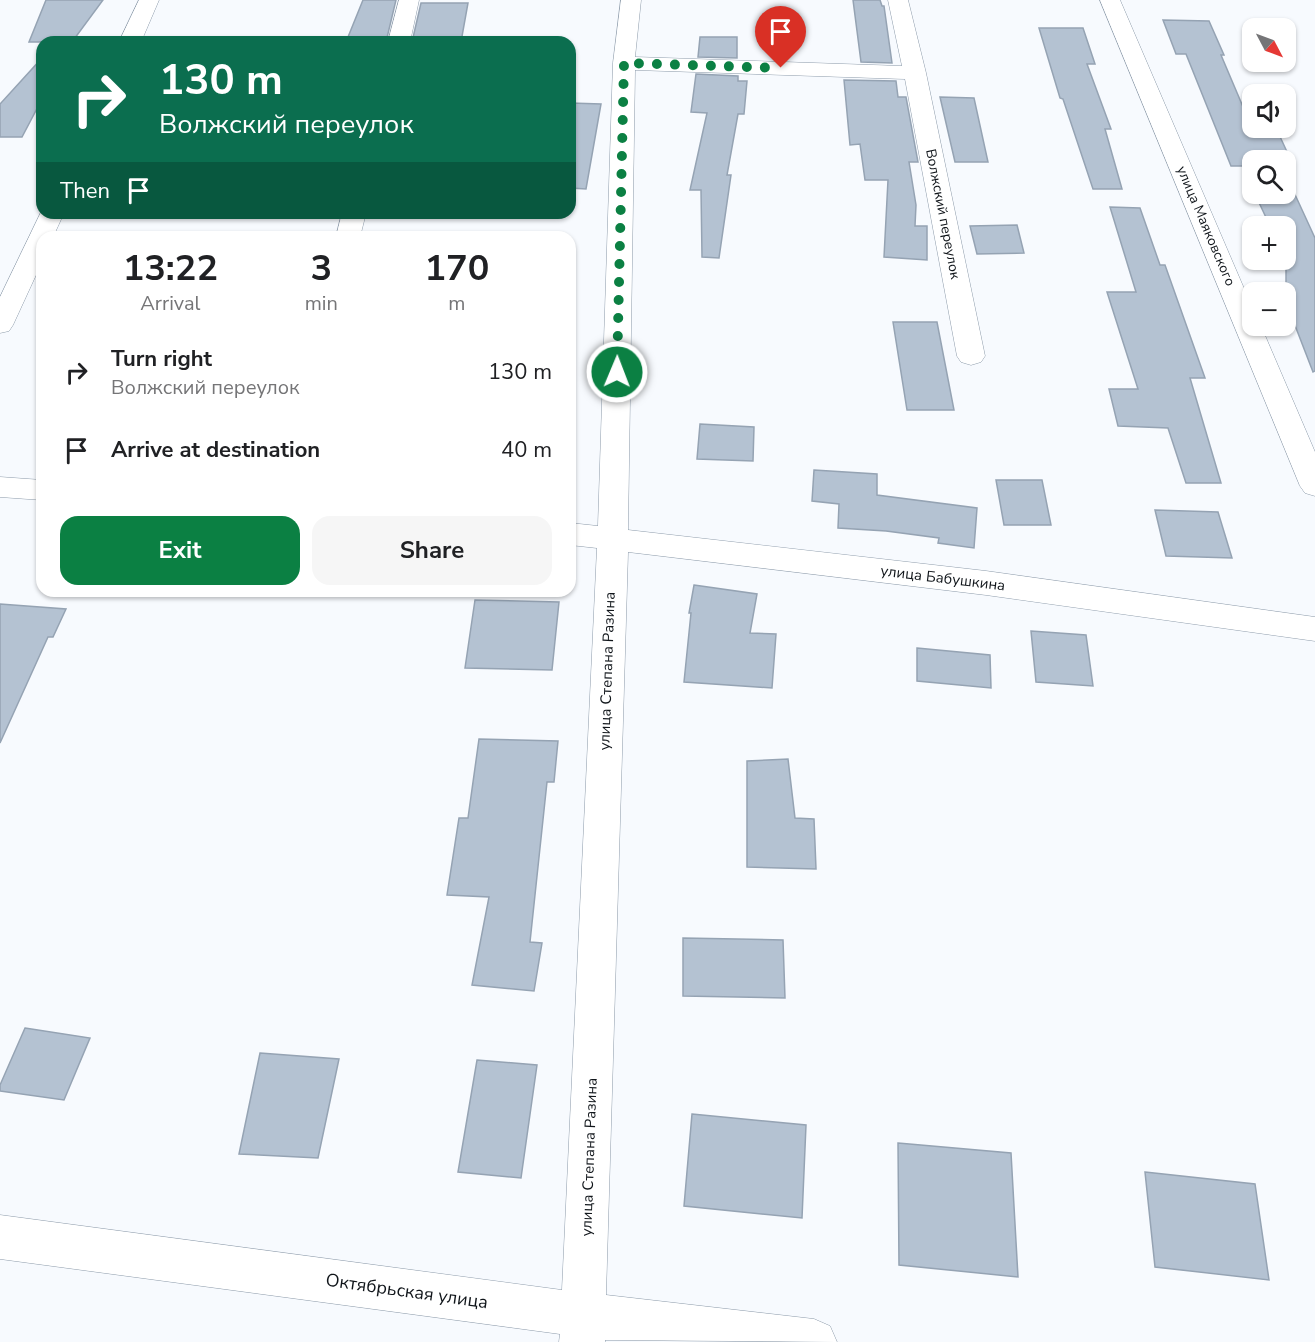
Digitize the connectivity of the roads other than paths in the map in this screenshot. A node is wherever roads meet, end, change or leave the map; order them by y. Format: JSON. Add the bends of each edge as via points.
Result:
{"nodes":[{"id":1,"x":149,"y":0,"type":"edge"},
{"id":2,"x":410,"y":0,"type":"edge"},
{"id":3,"x":631,"y":0,"type":"edge"},
{"id":4,"x":898,"y":0,"type":"edge"},
{"id":5,"x":1110,"y":0,"type":"edge"},
{"id":6,"x":133,"y":36,"type":"edge"},
{"id":7,"x":401,"y":36,"type":"edge"},
{"id":8,"x":624,"y":63,"type":"junction"},
{"id":9,"x":915,"y":73,"type":"junction"},
{"id":10,"x":36,"y":248,"type":"edge"},
{"id":11,"x":0,"y":326,"type":"edge"},
{"id":12,"x":971,"y":356,"type":"dead end"},
{"id":13,"x":1315,"y":486,"type":"edge"},
{"id":14,"x":0,"y":487,"type":"edge"},
{"id":15,"x":36,"y":490,"type":"edge"},
{"id":16,"x":576,"y":535,"type":"edge"},
{"id":17,"x":613,"y":538,"type":"junction"},
{"id":18,"x":1315,"y":629,"type":"edge"},
{"id":19,"x":0,"y":1237,"type":"edge"},
{"id":20,"x":582,"y":1329,"type":"edge"},
{"id":21,"x":814,"y":1342,"type":"edge"}],
"edges":[{"from":1,"to":6,"type":"street"},
{"from":2,"to":7,"type":"street"},
{"from":3,"to":8,"type":"street","name":"улица Степана Разина"},
{"from":4,"to":9,"type":"street","name":"Волжский переулок"},
{"from":5,"to":13,"type":"street","name":"улица Маяковского"},
{"from":8,"to":9,"type":"street"},
{"from":8,"to":17,"type":"street","name":"улица Степана Разина"},
{"from":9,"to":12,"type":"street","name":"Волжский переулок"},
{"from":10,"to":11,"type":"street"},
{"from":14,"to":15,"type":"street"},
{"from":16,"to":17,"type":"street","name":"улица Бабушкина"},
{"from":17,"to":18,"type":"street","name":"улица Бабушкина","via":[[986,583]]},
{"from":17,"to":20,"type":"street","name":"улица Степана Разина"},
{"from":19,"to":20,"type":"street","name":"Октябрьская улица"},
{"from":20,"to":21,"type":"street","name":"Октябрьская улица"}]}
